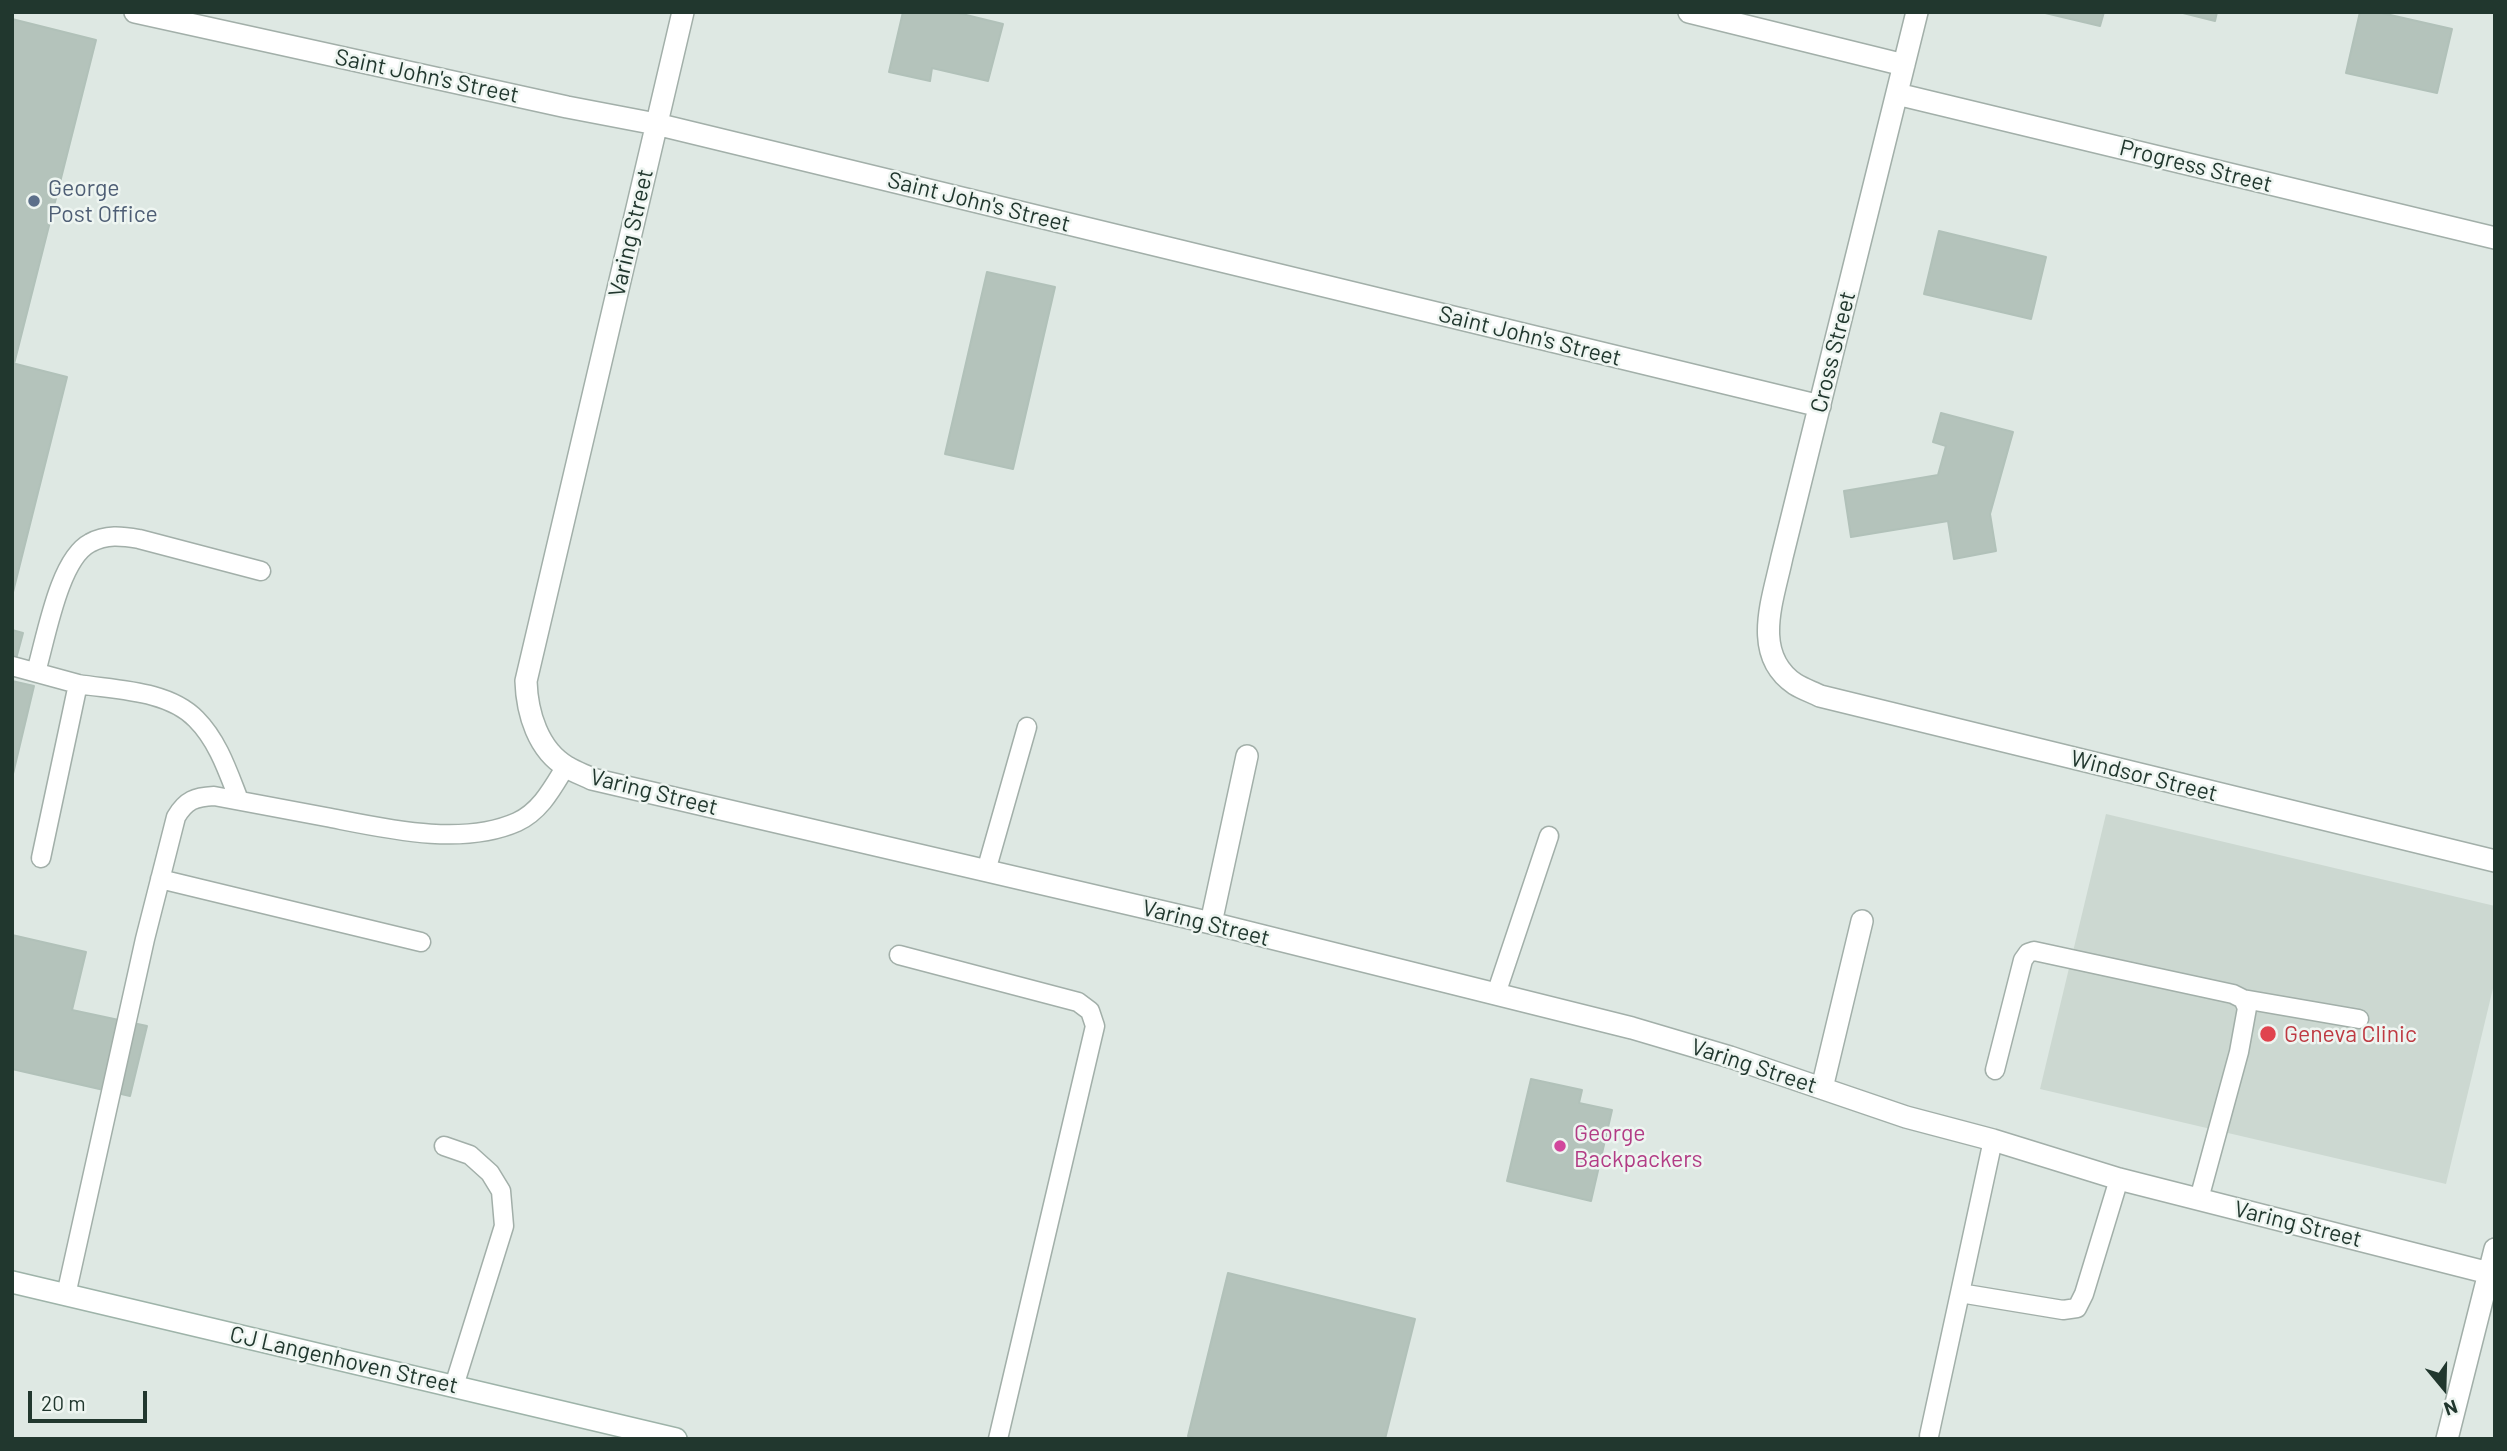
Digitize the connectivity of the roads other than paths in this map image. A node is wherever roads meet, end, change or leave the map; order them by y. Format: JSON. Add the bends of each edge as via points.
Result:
{"nodes":[{"id":1,"x":135,"y":12,"type":"edge"},
{"id":2,"x":683,"y":12,"type":"edge"},
{"id":3,"x":1689,"y":12,"type":"edge"},
{"id":4,"x":1917,"y":12,"type":"edge"},
{"id":5,"x":1904,"y":65,"type":"junction"},
{"id":6,"x":1897,"y":94,"type":"junction"},
{"id":7,"x":656,"y":124,"type":"junction"},
{"id":8,"x":2495,"y":238,"type":"edge"},
{"id":9,"x":1820,"y":407,"type":"junction"},
{"id":10,"x":261,"y":571,"type":"dead end"},
{"id":11,"x":12,"y":666,"type":"edge"},
{"id":12,"x":36,"y":672,"type":"junction"},
{"id":13,"x":78,"y":684,"type":"junction"},
{"id":14,"x":1795,"y":684,"type":"joint"},
{"id":15,"x":1027,"y":727,"type":"dead end"},
{"id":16,"x":1247,"y":756,"type":"dead end"},
{"id":17,"x":566,"y":766,"type":"junction"},
{"id":18,"x":239,"y":800,"type":"junction"},
{"id":19,"x":1549,"y":836,"type":"dead end"},
{"id":20,"x":41,"y":858,"type":"dead end"},
{"id":21,"x":2495,"y":861,"type":"edge"},
{"id":22,"x":986,"y":871,"type":"junction"},
{"id":23,"x":160,"y":879,"type":"junction"},
{"id":24,"x":1863,"y":921,"type":"dead end"},
{"id":25,"x":1211,"y":923,"type":"junction"},
{"id":26,"x":421,"y":942,"type":"dead end"},
{"id":27,"x":899,"y":955,"type":"dead end"},
{"id":28,"x":1496,"y":994,"type":"junction"},
{"id":29,"x":2243,"y":999,"type":"junction"},
{"id":30,"x":2359,"y":1019,"type":"dead end"},
{"id":31,"x":1994,"y":1070,"type":"dead end"},
{"id":32,"x":1822,"y":1088,"type":"junction"},
{"id":33,"x":1993,"y":1140,"type":"junction"},
{"id":34,"x":444,"y":1146,"type":"dead end"},
{"id":35,"x":2119,"y":1179,"type":"junction"},
{"id":36,"x":2199,"y":1199,"type":"junction"},
{"id":37,"x":2495,"y":1249,"type":"edge"},
{"id":38,"x":2489,"y":1273,"type":"junction"},
{"id":39,"x":12,"y":1282,"type":"edge"},
{"id":40,"x":1960,"y":1293,"type":"junction"},
{"id":41,"x":66,"y":1295,"type":"junction"},
{"id":42,"x":454,"y":1386,"type":"junction"},
{"id":43,"x":1929,"y":1436,"type":"dead end"},
{"id":44,"x":676,"y":1439,"type":"edge"},
{"id":45,"x":998,"y":1439,"type":"edge"},
{"id":46,"x":2447,"y":1439,"type":"edge"}],
"edges":[{"from":1,"to":7,"type":"street","name":"Saint John's Street"},
{"from":2,"to":7,"type":"street","name":"Varing Street"},
{"from":3,"to":5,"type":"street"},
{"from":4,"to":5,"type":"street","name":"Cross Street"},
{"from":5,"to":6,"type":"street","name":"Cross Street"},
{"from":6,"to":8,"type":"street","name":"Progress Street"},
{"from":6,"to":9,"type":"street","name":"Cross Street"},
{"from":7,"to":9,"type":"street","name":"Saint John's Street"},
{"from":7,"to":17,"type":"street","name":"Varing Street","via":[[526,681],[526,701],[544,747]]},
{"from":9,"to":14,"type":"street","name":"Cross Street","via":[[1770,619],[1768,647],[1778,668]]},
{"from":10,"to":12,"type":"lane","via":[[139,539],[119,536],[91,542],[81,549],[62,580]]},
{"from":11,"to":12,"type":"lane"},
{"from":12,"to":13,"type":"lane"},
{"from":13,"to":18,"type":"lane","via":[[170,702],[194,717],[223,761]]},
{"from":13,"to":20,"type":"lane"},
{"from":14,"to":21,"type":"street","name":"Windsor Street","via":[[1820,696]]},
{"from":15,"to":22,"type":"lane"},
{"from":16,"to":25,"type":"street"},
{"from":17,"to":18,"type":"lane","via":[[545,800],[527,816],[484,831],[441,834],[389,829]]},
{"from":17,"to":22,"type":"street","name":"Varing Street","via":[[592,779]]},
{"from":18,"to":23,"type":"lane","via":[[195,797],[183,805]]},
{"from":19,"to":28,"type":"lane"},
{"from":22,"to":25,"type":"street","name":"Varing Street"},
{"from":23,"to":26,"type":"lane"},
{"from":23,"to":41,"type":"lane"},
{"from":24,"to":32,"type":"street"},
{"from":25,"to":28,"type":"street","name":"Varing Street"},
{"from":27,"to":45,"type":"lane","via":[[1078,1002],[1090,1011],[1095,1026]]},
{"from":28,"to":32,"type":"street","name":"Varing Street","via":[[1632,1028]]},
{"from":29,"to":30,"type":"lane"},
{"from":29,"to":31,"type":"lane","via":[[2034,950],[2023,960]]},
{"from":29,"to":36,"type":"lane","via":[[2247,1009],[2239,1052]]},
{"from":32,"to":33,"type":"street","name":"Varing Street"},
{"from":33,"to":35,"type":"street","name":"Varing Street"},
{"from":33,"to":40,"type":"lane"},
{"from":34,"to":42,"type":"lane","via":[[470,1155],[490,1173],[501,1191],[504,1226]]},
{"from":35,"to":36,"type":"street","name":"Varing Street"},
{"from":35,"to":40,"type":"lane","via":[[2077,1308],[2063,1310]]},
{"from":36,"to":38,"type":"street","name":"Varing Street"},
{"from":37,"to":38,"type":"street"},
{"from":38,"to":46,"type":"street"},
{"from":39,"to":41,"type":"street","name":"CJ Langenhoven Street"},
{"from":40,"to":43,"type":"lane"},
{"from":41,"to":42,"type":"street","name":"CJ Langenhoven Street"},
{"from":42,"to":44,"type":"street","name":"CJ Langenhoven Street"}]}
